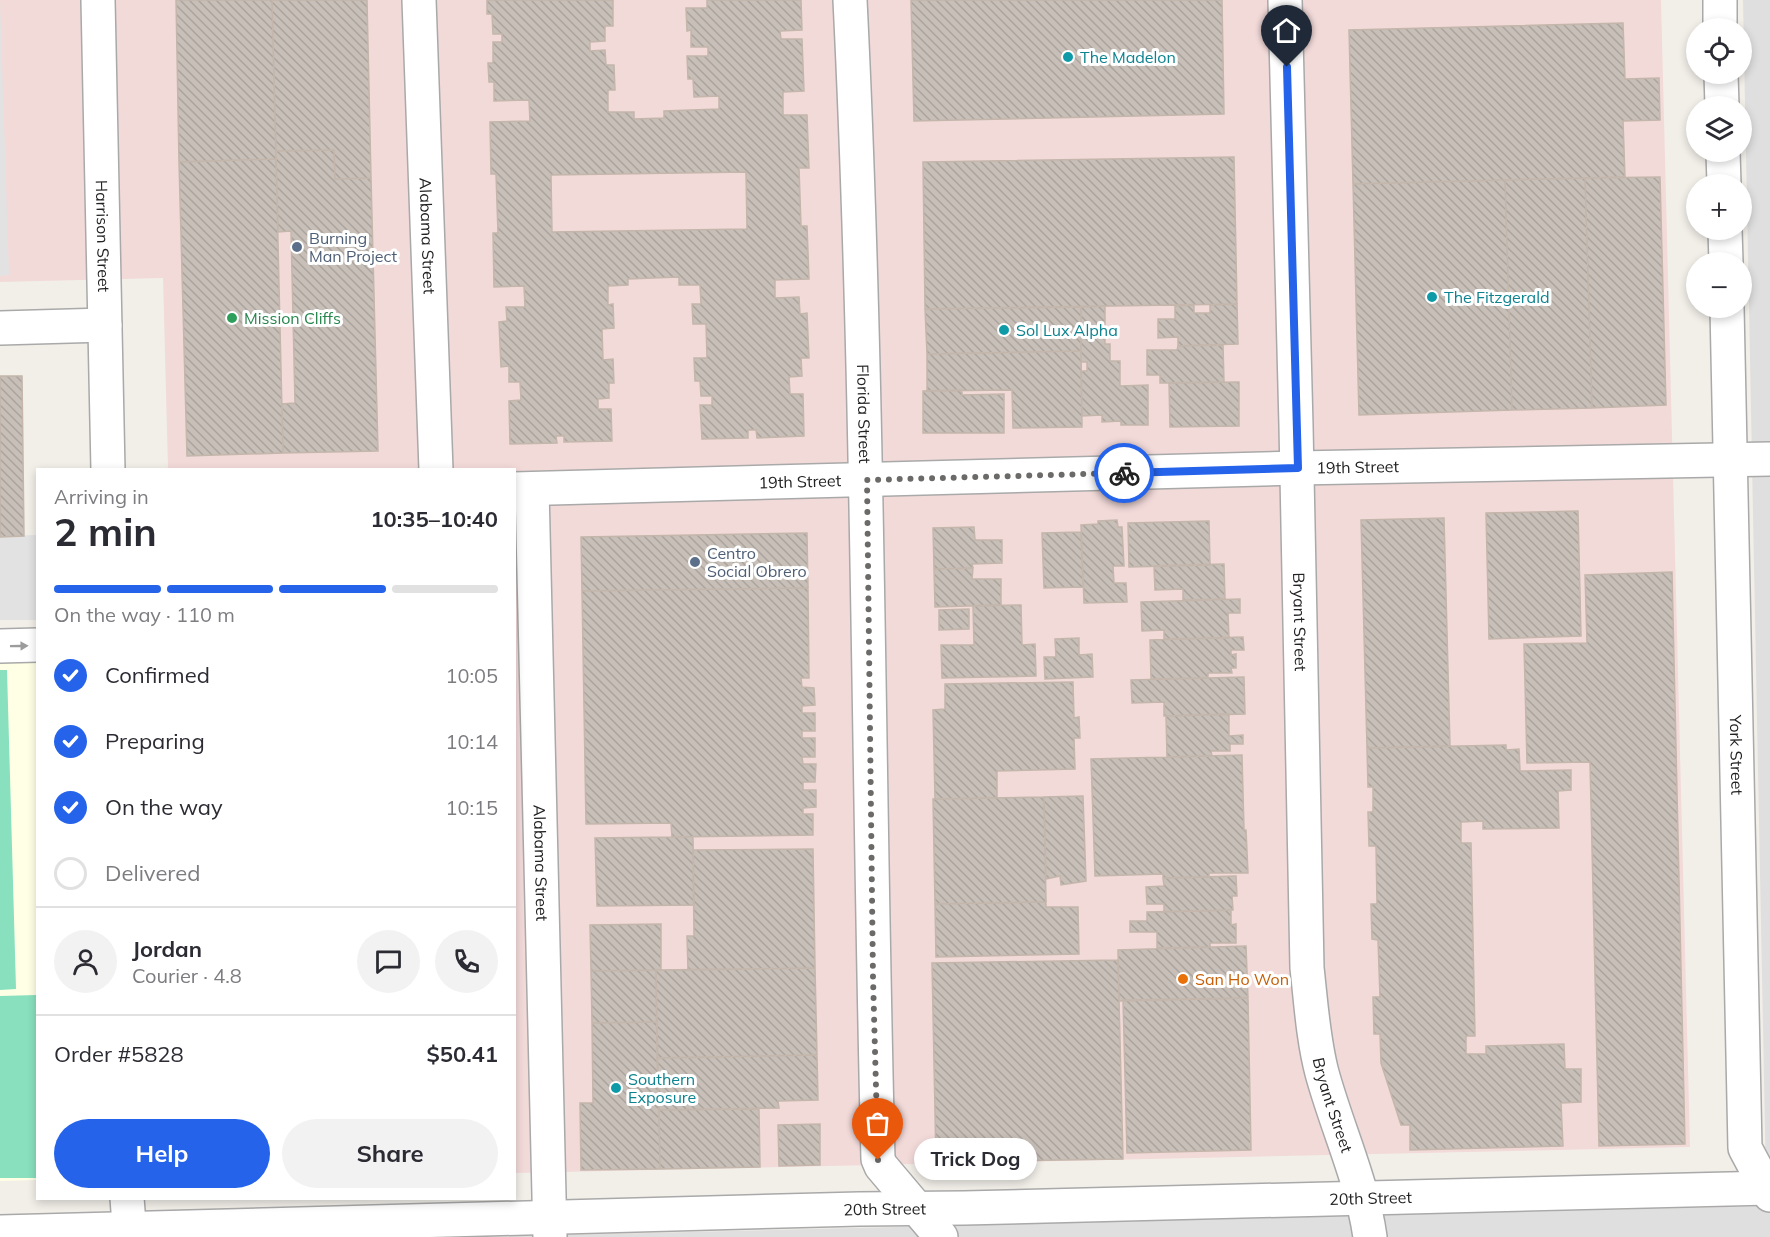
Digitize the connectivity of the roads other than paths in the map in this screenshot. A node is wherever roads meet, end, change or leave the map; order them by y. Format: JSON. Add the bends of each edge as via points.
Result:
{"nodes":[{"id":1,"x":98,"y":0,"type":"edge"},
{"id":2,"x":419,"y":0,"type":"edge"},
{"id":3,"x":850,"y":0,"type":"edge"},
{"id":4,"x":1285,"y":0,"type":"edge"},
{"id":5,"x":1720,"y":0,"type":"edge"},
{"id":6,"x":1720,"y":18,"type":"edge"},
{"id":7,"x":1727,"y":318,"type":"edge"},
{"id":8,"x":105,"y":325,"type":"junction"},
{"id":9,"x":0,"y":328,"type":"edge"},
{"id":10,"x":1770,"y":459,"type":"edge"},
{"id":11,"x":1731,"y":460,"type":"junction"},
{"id":12,"x":108,"y":468,"type":"edge"},
{"id":13,"x":436,"y":468,"type":"edge"},
{"id":14,"x":1298,"y":468,"type":"junction"},
{"id":15,"x":867,"y":480,"type":"junction"},
{"id":16,"x":523,"y":489,"type":"edge"},
{"id":17,"x":36,"y":645,"type":"edge"},
{"id":18,"x":0,"y":646,"type":"edge"},
{"id":19,"x":1769,"y":1191,"type":"edge"},
{"id":20,"x":1362,"y":1199,"type":"junction"},
{"id":21,"x":458,"y":1209,"type":"edge"},
{"id":22,"x":916,"y":1209,"type":"junction"},
{"id":23,"x":129,"y":1222,"type":"edge"},
{"id":24,"x":549,"y":1228,"type":"edge"},
{"id":25,"x":0,"y":1232,"type":"edge"},
{"id":26,"x":941,"y":1237,"type":"edge"},
{"id":27,"x":1370,"y":1237,"type":"edge"}],
"edges":[{"from":1,"to":8,"type":"street","name":"Harrison Street"},
{"from":2,"to":13,"type":"street","name":"Alabama Street"},
{"from":3,"to":15,"type":"street","name":"Florida Street"},
{"from":4,"to":14,"type":"street","name":"Bryant Street"},
{"from":5,"to":6,"type":"street"},
{"from":7,"to":11,"type":"street","name":"York Street"},
{"from":8,"to":9,"type":"street"},
{"from":8,"to":12,"type":"street","name":"Harrison Street"},
{"from":10,"to":11,"type":"street","name":"19th Street"},
{"from":11,"to":14,"type":"street","name":"19th Street"},
{"from":11,"to":19,"type":"street","name":"York Street","via":[[1745,1148]]},
{"from":14,"to":15,"type":"street","name":"19th Street"},
{"from":14,"to":20,"type":"street","name":"Bryant Street","via":[[1307,968],[1322,1072]]},
{"from":15,"to":16,"type":"street","name":"19th Street"},
{"from":15,"to":22,"type":"street","name":"Florida Street","via":[[878,1160]]},
{"from":16,"to":24,"type":"street","name":"Alabama Street"},
{"from":18,"to":17,"type":"street","one_way":true},
{"from":19,"to":20,"type":"street","name":"20th Street"},
{"from":20,"to":22,"type":"street","name":"20th Street"},
{"from":20,"to":27,"type":"street","name":"Bryant Street"},
{"from":21,"to":23,"type":"street","name":"20th Street"},
{"from":21,"to":24,"type":"street","name":"20th Street"},
{"from":22,"to":24,"type":"street","name":"20th Street","via":[[847,1209]]},
{"from":22,"to":26,"type":"street","name":"Florida Street"},
{"from":23,"to":25,"type":"street","name":"20th Street"}]}
